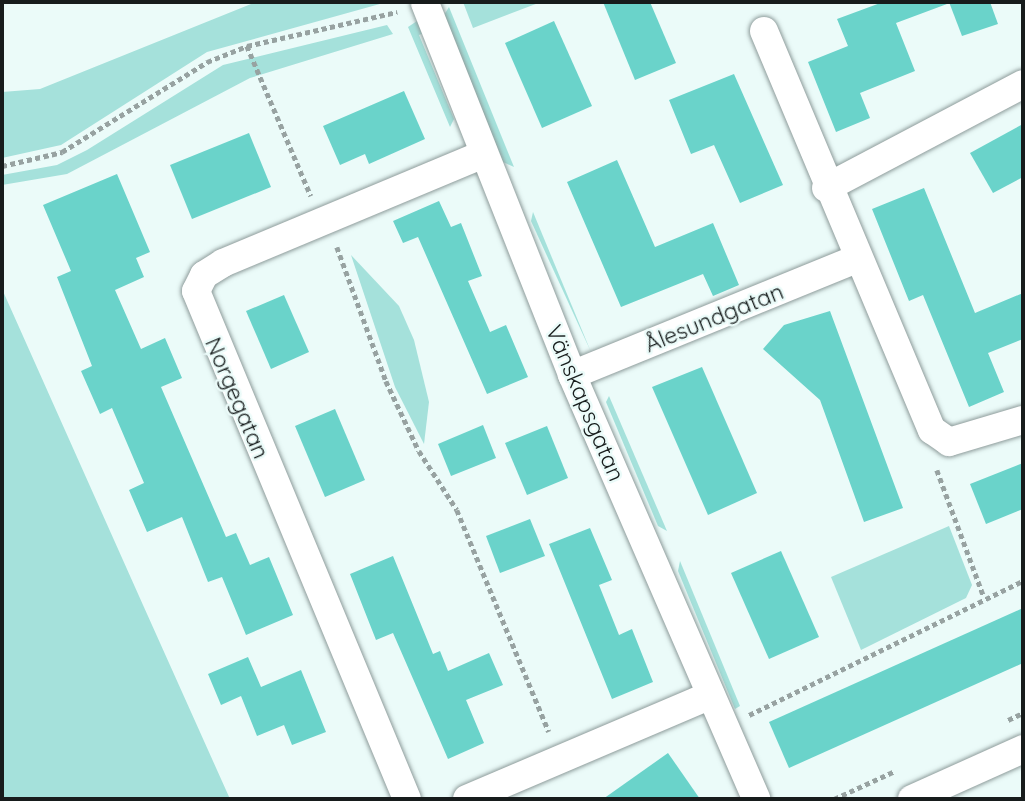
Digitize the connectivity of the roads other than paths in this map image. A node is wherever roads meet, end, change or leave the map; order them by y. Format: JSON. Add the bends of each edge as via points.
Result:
{"nodes":[{"id":1,"x":425,"y":3,"type":"edge"},
{"id":2,"x":764,"y":31,"type":"dead end"},
{"id":3,"x":1023,"y":84,"type":"edge"},
{"id":4,"x":481,"y":155,"type":"junction"},
{"id":5,"x":826,"y":188,"type":"junction"},
{"id":6,"x":856,"y":260,"type":"junction"},
{"id":7,"x":572,"y":375,"type":"junction"},
{"id":8,"x":1023,"y":420,"type":"edge"},
{"id":9,"x":711,"y":695,"type":"junction"},
{"id":10,"x":1023,"y":749,"type":"edge"},
{"id":11,"x":407,"y":799,"type":"edge"},
{"id":12,"x":467,"y":799,"type":"edge"},
{"id":13,"x":756,"y":799,"type":"edge"},
{"id":14,"x":912,"y":799,"type":"edge"}],
"edges":[{"from":1,"to":4,"type":"street","name":"Vänskapsgatan"},
{"from":2,"to":5,"type":"street"},
{"from":3,"to":5,"type":"street"},
{"from":4,"to":7,"type":"street","name":"Vänskapsgatan"},
{"from":4,"to":11,"type":"street","name":"Norgegatan","via":[[223,263],[204,275],[196,290]]},
{"from":5,"to":6,"type":"street"},
{"from":6,"to":7,"type":"street","name":"Ålesundgatan"},
{"from":6,"to":8,"type":"street","via":[[932,430],[949,442]]},
{"from":7,"to":9,"type":"street","name":"Vänskapsgatan"},
{"from":9,"to":12,"type":"street"},
{"from":9,"to":13,"type":"street","name":"Vänskapsgatan"},
{"from":10,"to":14,"type":"street"}]}
